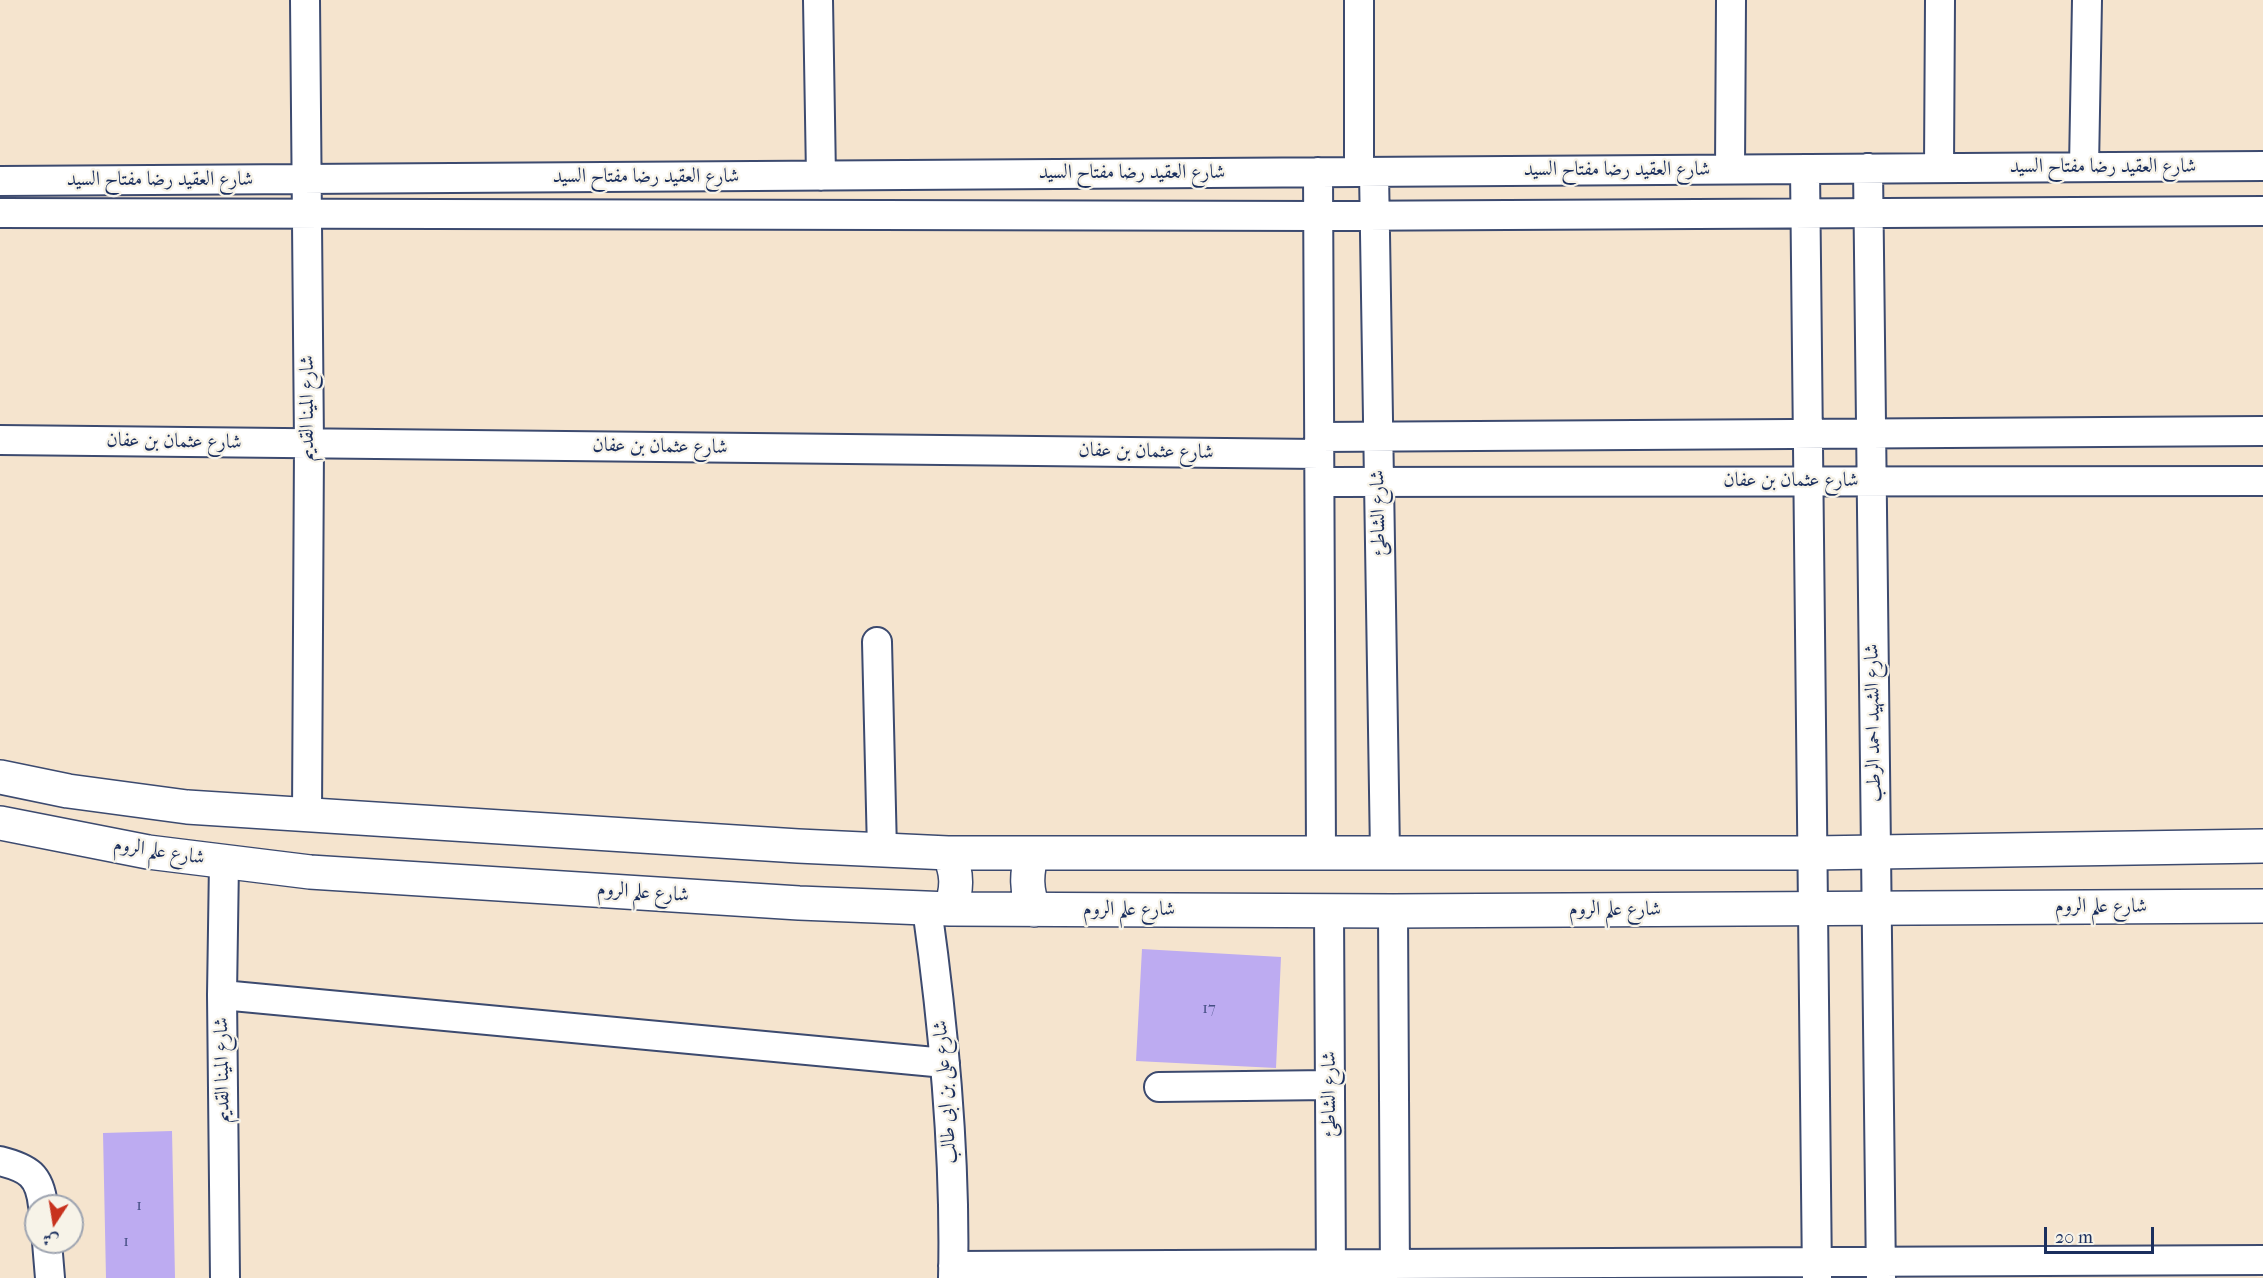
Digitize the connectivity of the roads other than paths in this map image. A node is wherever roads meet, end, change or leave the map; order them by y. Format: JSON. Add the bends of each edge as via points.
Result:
{"nodes":[{"id":1,"x":305,"y":0,"type":"edge"},
{"id":2,"x":818,"y":0,"type":"edge"},
{"id":3,"x":1359,"y":0,"type":"edge"},
{"id":4,"x":1731,"y":0,"type":"edge"},
{"id":5,"x":1940,"y":0,"type":"edge"},
{"id":6,"x":2087,"y":0,"type":"edge"},
{"id":7,"x":2263,"y":166,"type":"edge"},
{"id":8,"x":2085,"y":167,"type":"junction"},
{"id":9,"x":1868,"y":168,"type":"junction"},
{"id":10,"x":1939,"y":168,"type":"junction"},
{"id":11,"x":1730,"y":169,"type":"junction"},
{"id":12,"x":1805,"y":169,"type":"junction"},
{"id":13,"x":1318,"y":172,"type":"junction"},
{"id":14,"x":1366,"y":172,"type":"junction"},
{"id":15,"x":821,"y":176,"type":"junction"},
{"id":16,"x":306,"y":179,"type":"junction"},
{"id":17,"x":0,"y":181,"type":"edge"},
{"id":18,"x":2263,"y":211,"type":"edge"},
{"id":19,"x":0,"y":213,"type":"edge"},
{"id":20,"x":1806,"y":213,"type":"junction"},
{"id":21,"x":1868,"y":213,"type":"junction"},
{"id":22,"x":306,"y":215,"type":"junction"},
{"id":23,"x":1374,"y":215,"type":"junction"},
{"id":24,"x":1319,"y":216,"type":"junction"},
{"id":25,"x":2263,"y":431,"type":"edge"},
{"id":26,"x":1808,"y":434,"type":"junction"},
{"id":27,"x":1870,"y":434,"type":"junction"},
{"id":28,"x":1378,"y":437,"type":"junction"},
{"id":29,"x":0,"y":440,"type":"edge"},
{"id":30,"x":309,"y":444,"type":"junction"},
{"id":31,"x":1320,"y":445,"type":"junction"},
{"id":32,"x":1808,"y":481,"type":"junction"},
{"id":33,"x":1872,"y":481,"type":"junction"},
{"id":34,"x":2263,"y":481,"type":"edge"},
{"id":35,"x":1320,"y":482,"type":"junction"},
{"id":36,"x":1378,"y":482,"type":"junction"},
{"id":37,"x":877,"y":642,"type":"dead end"},
{"id":38,"x":0,"y":777,"type":"edge"},
{"id":39,"x":307,"y":816,"type":"junction"},
{"id":40,"x":0,"y":823,"type":"edge"},
{"id":41,"x":2263,"y":846,"type":"edge"},
{"id":42,"x":882,"y":851,"type":"junction"},
{"id":43,"x":1875,"y":851,"type":"junction"},
{"id":44,"x":948,"y":853,"type":"junction"},
{"id":45,"x":1321,"y":853,"type":"junction"},
{"id":46,"x":1386,"y":853,"type":"junction"},
{"id":47,"x":1813,"y":853,"type":"junction"},
{"id":48,"x":1032,"y":854,"type":"junction"},
{"id":49,"x":224,"y":862,"type":"junction"},
{"id":50,"x":2263,"y":906,"type":"edge"},
{"id":51,"x":939,"y":908,"type":"junction"},
{"id":52,"x":1876,"y":908,"type":"junction"},
{"id":53,"x":1813,"y":909,"type":"junction"},
{"id":54,"x":1035,"y":910,"type":"junction"},
{"id":55,"x":1329,"y":910,"type":"junction"},
{"id":56,"x":1394,"y":911,"type":"junction"},
{"id":57,"x":222,"y":995,"type":"junction"},
{"id":58,"x":945,"y":1064,"type":"junction"},
{"id":59,"x":1330,"y":1085,"type":"junction"},
{"id":60,"x":1160,"y":1087,"type":"dead end"},
{"id":61,"x":0,"y":1161,"type":"edge"},
{"id":62,"x":40,"y":1194,"type":"edge"},
{"id":63,"x":48,"y":1254,"type":"edge"},
{"id":64,"x":2263,"y":1260,"type":"edge"},
{"id":65,"x":1817,"y":1270,"type":"edge"},
{"id":66,"x":1881,"y":1270,"type":"edge"},
{"id":67,"x":953,"y":1272,"type":"edge"},
{"id":68,"x":1331,"y":1272,"type":"edge"},
{"id":69,"x":1395,"y":1272,"type":"edge"},
{"id":70,"x":50,"y":1278,"type":"edge"},
{"id":71,"x":225,"y":1278,"type":"edge"}],
"edges":[{"from":1,"to":16,"type":"street","name":"شارع المينا القديم"},
{"from":2,"to":15,"type":"street"},
{"from":3,"to":14,"type":"street","name":"شارع الشاطئ"},
{"from":4,"to":11,"type":"street"},
{"from":5,"to":10,"type":"street"},
{"from":6,"to":8,"type":"street"},
{"from":7,"to":8,"type":"street","name":"شارع العقيد رضا مفتاح السيد"},
{"from":8,"to":10,"type":"street","name":"شارع العقيد رضا مفتاح السيد"},
{"from":9,"to":10,"type":"street","name":"شارع العقيد رضا مفتاح السيد"},
{"from":9,"to":12,"type":"street","name":"شارع العقيد رضا مفتاح السيد"},
{"from":9,"to":21,"type":"street","name":"شارع الشهيد احمد الرطب"},
{"from":11,"to":12,"type":"street","name":"شارع العقيد رضا مفتاح السيد"},
{"from":11,"to":14,"type":"street","name":"شارع العقيد رضا مفتاح السيد"},
{"from":12,"to":20,"type":"street"},
{"from":13,"to":14,"type":"street","name":"شارع العقيد رضا مفتاح السيد"},
{"from":13,"to":15,"type":"street","name":"شارع العقيد رضا مفتاح السيد"},
{"from":13,"to":24,"type":"street"},
{"from":14,"to":23,"type":"street","name":"شارع الشاطئ"},
{"from":15,"to":16,"type":"street","name":"شارع العقيد رضا مفتاح السيد"},
{"from":16,"to":17,"type":"street","name":"شارع العقيد رضا مفتاح السيد"},
{"from":16,"to":22,"type":"street","name":"شارع المينا القديم"},
{"from":18,"to":21,"type":"street","name":"شارع العقيد رضا مفتاح السيد"},
{"from":19,"to":22,"type":"street","name":"شارع العقيد رضا مفتاح السيد"},
{"from":20,"to":21,"type":"street","name":"شارع العقيد رضا مفتاح السيد"},
{"from":20,"to":23,"type":"street","name":"شارع العقيد رضا مفتاح السيد"},
{"from":20,"to":26,"type":"street"},
{"from":21,"to":27,"type":"street","name":"شارع الشهيد احمد الرطب"},
{"from":22,"to":24,"type":"street","name":"شارع العقيد رضا مفتاح السيد"},
{"from":22,"to":30,"type":"street","name":"شارع المينا القديم"},
{"from":23,"to":24,"type":"street","name":"شارع العقيد رضا مفتاح السيد"},
{"from":23,"to":28,"type":"street","name":"شارع الشاطئ"},
{"from":24,"to":31,"type":"street"},
{"from":25,"to":27,"type":"street","name":"شارع عثمان بن عفان"},
{"from":26,"to":27,"type":"street","name":"شارع عثمان بن عفان"},
{"from":26,"to":28,"type":"street","name":"شارع عثمان بن عفان"},
{"from":26,"to":32,"type":"street"},
{"from":27,"to":33,"type":"street","name":"شارع الشهيد احمد الرطب"},
{"from":28,"to":31,"type":"street","name":"شارع عثمان بن عفان"},
{"from":28,"to":36,"type":"street","name":"شارع الشاطئ"},
{"from":29,"to":30,"type":"street","name":"شارع عثمان بن عفان"},
{"from":30,"to":31,"type":"street","name":"شارع عثمان بن عفان"},
{"from":30,"to":39,"type":"street","name":"شارع المينا القديم"},
{"from":31,"to":35,"type":"street"},
{"from":32,"to":33,"type":"street","name":"شارع عثمان بن عفان"},
{"from":32,"to":36,"type":"street","name":"شارع عثمان بن عفان"},
{"from":32,"to":47,"type":"street"},
{"from":33,"to":34,"type":"street","name":"شارع عثمان بن عفان"},
{"from":33,"to":43,"type":"street","name":"شارع الشهيد احمد الرطب"},
{"from":35,"to":36,"type":"street","name":"شارع عثمان بن عفان"},
{"from":35,"to":45,"type":"street"},
{"from":36,"to":46,"type":"street","name":"شارع الشاطئ"},
{"from":37,"to":42,"type":"street"},
{"from":38,"to":39,"type":"street","via":[[128,800]]},
{"from":39,"to":42,"type":"street"},
{"from":40,"to":49,"type":"street","name":"شارع علم الروم","via":[[148,852]]},
{"from":41,"to":43,"type":"street"},
{"from":42,"to":44,"type":"street"},
{"from":43,"to":47,"type":"street"},
{"from":43,"to":52,"type":"street","name":"شارع الشهيد احمد الرطب"},
{"from":44,"to":48,"type":"street"},
{"from":44,"to":51,"type":"street","via":[[956,875],[955,892]]},
{"from":45,"to":46,"type":"street"},
{"from":45,"to":48,"type":"street"},
{"from":46,"to":47,"type":"street"},
{"from":47,"to":53,"type":"street"},
{"from":48,"to":54,"type":"street","via":[[1027,876]]},
{"from":49,"to":51,"type":"street","name":"شارع علم الروم","via":[[310,872],[798,903]]},
{"from":49,"to":57,"type":"street","name":"شارع المينا القديم"},
{"from":50,"to":52,"type":"street","name":"شارع علم الروم"},
{"from":51,"to":54,"type":"street","name":"شارع علم الروم"},
{"from":51,"to":58,"type":"street","name":"شارع على بن ابى طالب","via":[[938,987]]},
{"from":52,"to":53,"type":"street","name":"شارع علم الروم"},
{"from":52,"to":66,"type":"street","name":"شارع الشهيد احمد الرطب"},
{"from":53,"to":56,"type":"street","name":"شارع علم الروم"},
{"from":53,"to":65,"type":"street"},
{"from":54,"to":55,"type":"street","name":"شارع علم الروم"},
{"from":55,"to":56,"type":"street","name":"شارع علم الروم"},
{"from":55,"to":59,"type":"street","name":"شارع الشاطئ"},
{"from":56,"to":69,"type":"street"},
{"from":57,"to":58,"type":"street"},
{"from":57,"to":71,"type":"street","name":"شارع المينا القديم"},
{"from":58,"to":67,"type":"street","name":"شارع على بن ابى طالب","via":[[953,1172]]},
{"from":59,"to":60,"type":"street"},
{"from":59,"to":68,"type":"street","name":"شارع الشاطئ"},
{"from":61,"to":62,"type":"street","via":[[29,1172],[38,1182]]},
{"from":63,"to":70,"type":"street"},
{"from":64,"to":66,"type":"street"},
{"from":65,"to":66,"type":"street"},
{"from":65,"to":69,"type":"street"},
{"from":67,"to":68,"type":"street"},
{"from":68,"to":69,"type":"street"}]}
